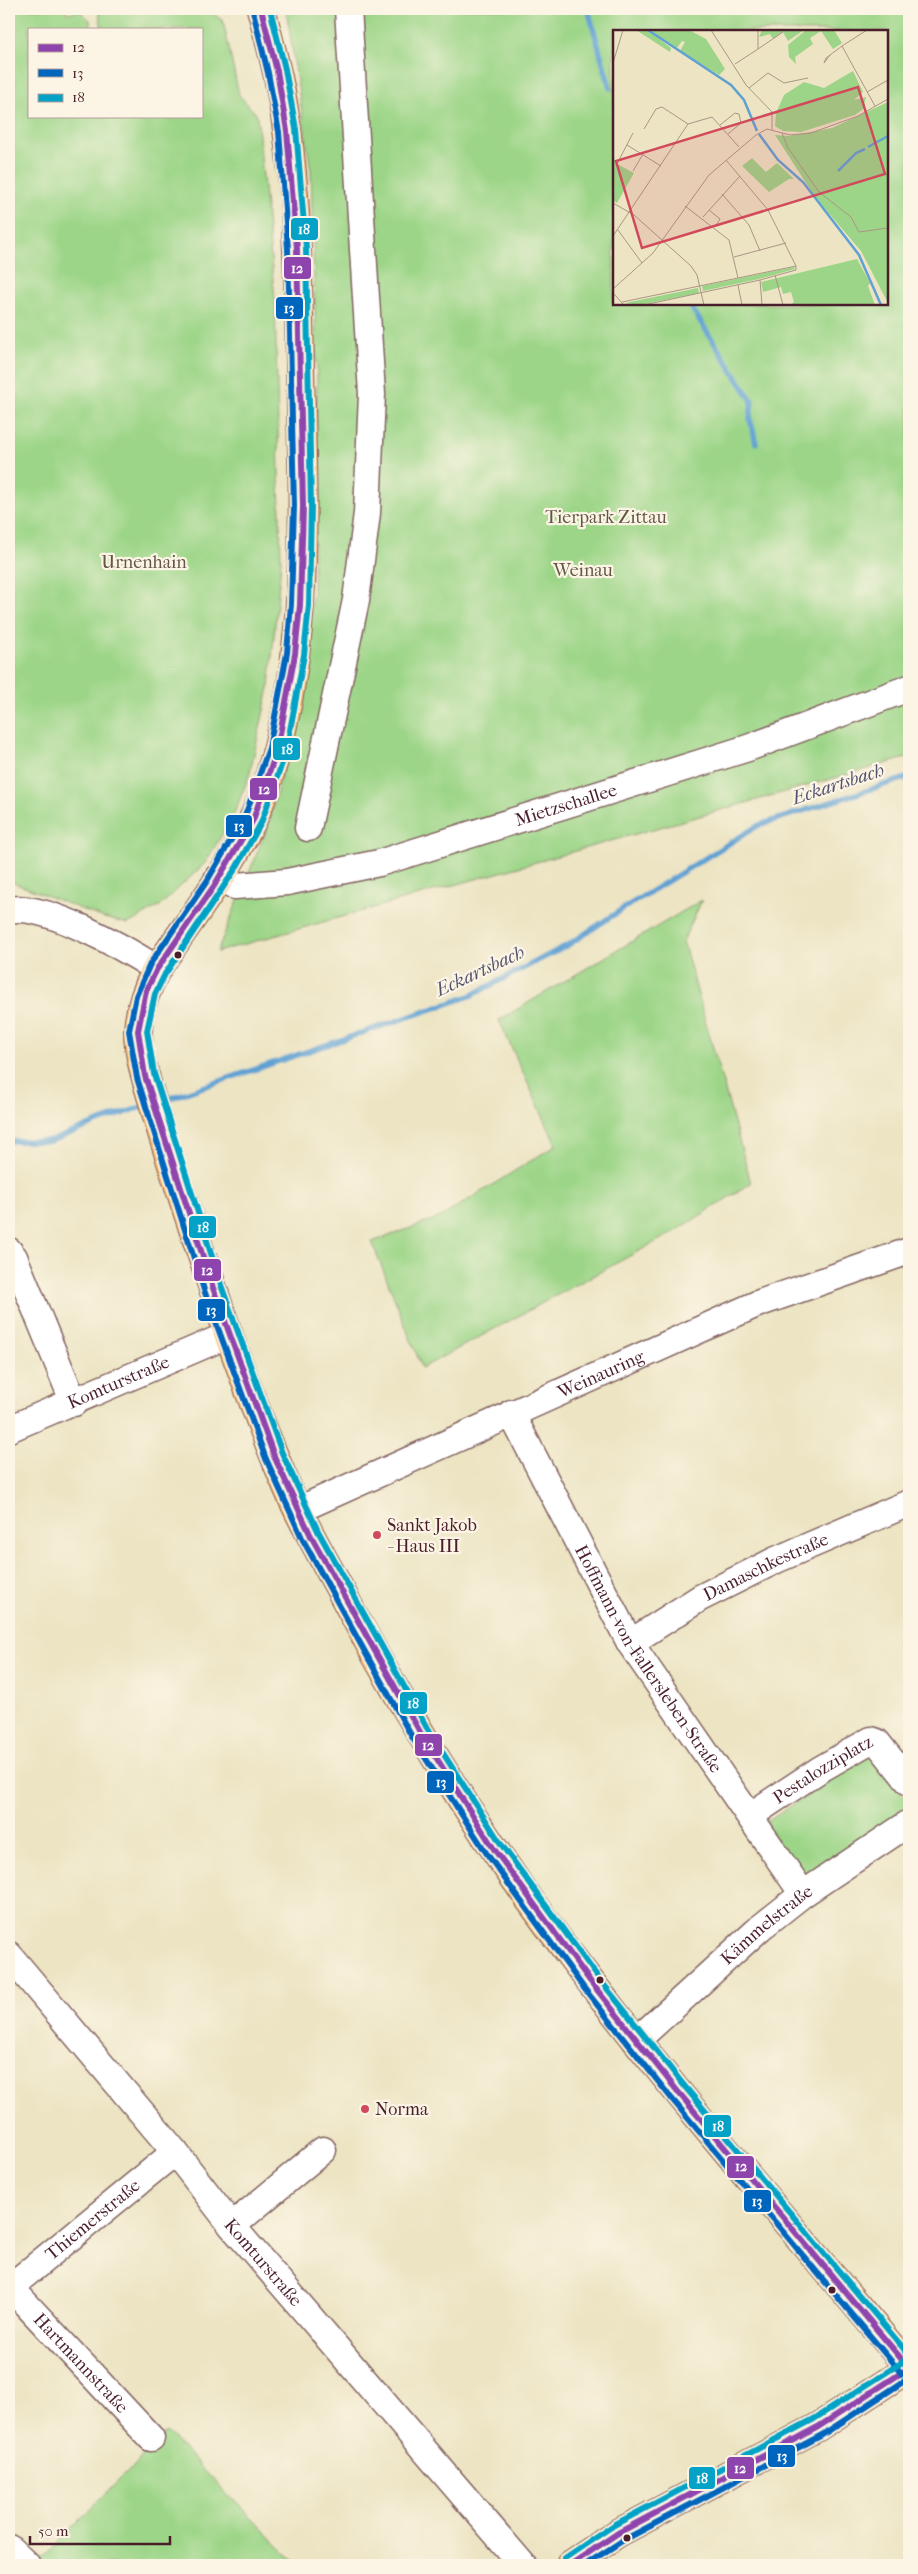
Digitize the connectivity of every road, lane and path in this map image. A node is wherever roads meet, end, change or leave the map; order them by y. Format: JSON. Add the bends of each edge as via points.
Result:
{"nodes":[{"id":1,"x":261,"y":9,"type":"edge"},
{"id":2,"x":348,"y":9,"type":"edge"},
{"id":3,"x":909,"y":688,"type":"edge"},
{"id":4,"x":308,"y":828,"type":"dead end"},
{"id":5,"x":218,"y":877,"type":"junction"},
{"id":6,"x":9,"y":910,"type":"edge"},
{"id":7,"x":157,"y":969,"type":"junction"},
{"id":8,"x":9,"y":1251,"type":"edge"},
{"id":9,"x":909,"y":1251,"type":"edge"},
{"id":10,"x":228,"y":1336,"type":"junction"},
{"id":11,"x":74,"y":1403,"type":"junction"},
{"id":12,"x":511,"y":1413,"type":"junction"},
{"id":13,"x":9,"y":1429,"type":"edge"},
{"id":14,"x":909,"y":1503,"type":"edge"},
{"id":15,"x":298,"y":1510,"type":"junction"},
{"id":16,"x":630,"y":1643,"type":"junction"},
{"id":17,"x":909,"y":1782,"type":"edge"},
{"id":18,"x":751,"y":1815,"type":"junction"},
{"id":19,"x":909,"y":1823,"type":"edge"},
{"id":20,"x":803,"y":1894,"type":"junction"},
{"id":21,"x":9,"y":1956,"type":"edge"},
{"id":22,"x":636,"y":2041,"type":"junction"},
{"id":23,"x":323,"y":2150,"type":"dead end"},
{"id":24,"x":174,"y":2152,"type":"junction"},
{"id":25,"x":232,"y":2226,"type":"junction"},
{"id":26,"x":9,"y":2288,"type":"edge"},
{"id":27,"x":909,"y":2368,"type":"edge"},
{"id":28,"x":151,"y":2438,"type":"dead end"},
{"id":29,"x":9,"y":2548,"type":"edge"},
{"id":30,"x":27,"y":2565,"type":"edge"},
{"id":31,"x":523,"y":2565,"type":"edge"},
{"id":32,"x":570,"y":2565,"type":"edge"}],
"edges":[{"from":1,"to":5,"type":"main road","via":[[281,92],[294,208],[304,534],[302,597],[294,664],[268,781],[251,820]]},
{"from":2,"to":4,"type":"street","via":[[372,394],[367,513],[356,600]]},
{"from":3,"to":5,"type":"street","name":"Mietzschallee","via":[[748,748],[379,862],[287,882],[235,886]]},
{"from":5,"to":7,"type":"main road"},
{"from":6,"to":7,"type":"street","via":[[19,907],[45,913],[128,950]]},
{"from":7,"to":10,"type":"main road","via":[[147,988],[138,1046],[161,1134]]},
{"from":8,"to":11,"type":"street"},
{"from":9,"to":12,"type":"street","name":"Weinauring","via":[[756,1304]]},
{"from":10,"to":11,"type":"street","name":"Komturstraße"},
{"from":10,"to":15,"type":"main road"},
{"from":11,"to":13,"type":"street","name":"Komturstraße"},
{"from":12,"to":15,"type":"street","name":"Weinauring"},
{"from":12,"to":16,"type":"street","name":"Hoffmann-von-Fallersleben-Straße"},
{"from":14,"to":16,"type":"street","name":"Damaschkestraße","via":[[776,1560],[717,1590]]},
{"from":15,"to":22,"type":"main road","via":[[378,1660],[452,1785],[544,1920]]},
{"from":16,"to":18,"type":"street","name":"Hoffmann-von-Fallersleben-Straße"},
{"from":17,"to":18,"type":"street","name":"Pestalozziplatz","via":[[877,1742],[871,1740]]},
{"from":18,"to":20,"type":"street","name":"Hoffmann-von-Fallersleben-Straße"},
{"from":19,"to":20,"type":"street","name":"Kämmelstraße"},
{"from":20,"to":22,"type":"street","name":"Kämmelstraße","via":[[760,1928]]},
{"from":21,"to":24,"type":"street","name":"Komturstraße"},
{"from":22,"to":27,"type":"main road"},
{"from":23,"to":25,"type":"street"},
{"from":24,"to":25,"type":"street","name":"Komturstraße"},
{"from":24,"to":26,"type":"street","name":"Thiemerstraße"},
{"from":25,"to":31,"type":"street","name":"Komturstraße"},
{"from":26,"to":28,"type":"street","name":"Hartmannstraße"},
{"from":27,"to":32,"type":"main road","via":[[818,2427],[618,2533]]},
{"from":29,"to":30,"type":"street"}]}
